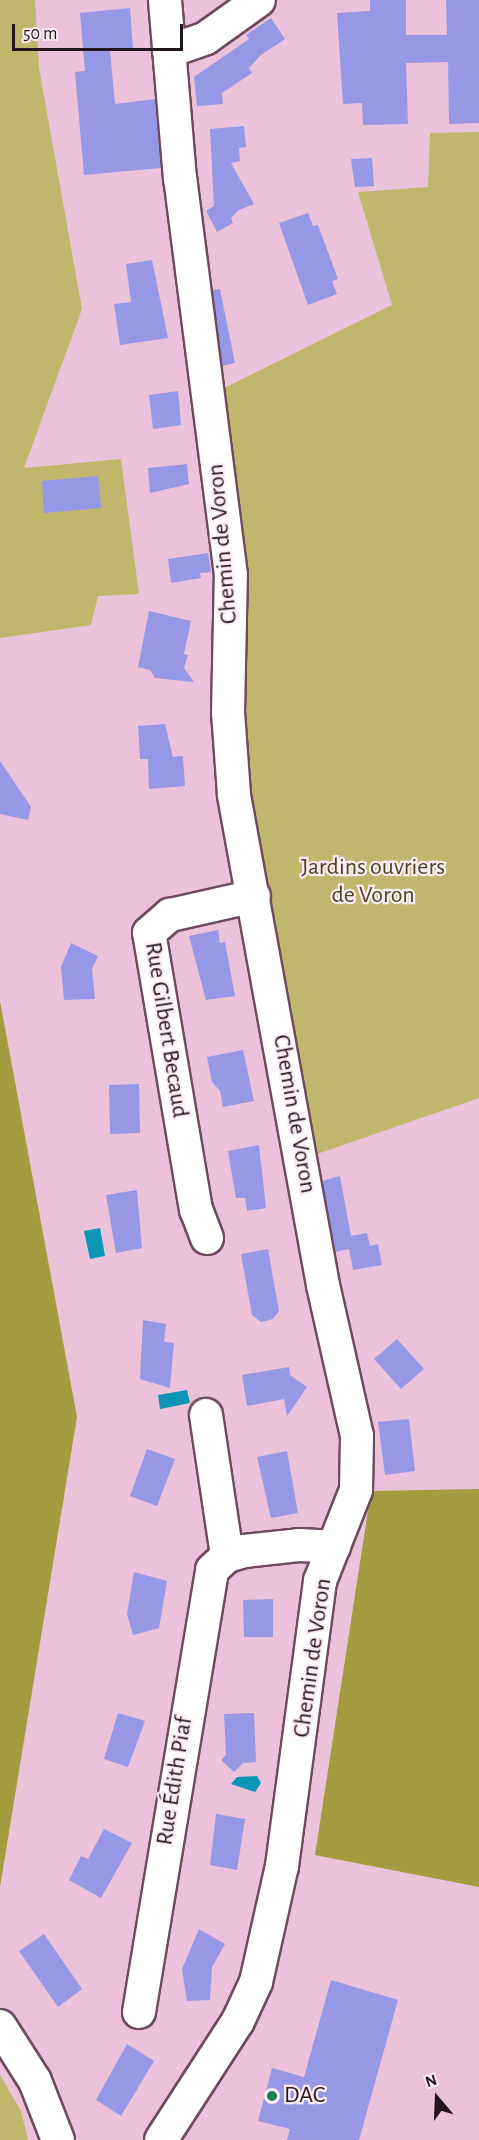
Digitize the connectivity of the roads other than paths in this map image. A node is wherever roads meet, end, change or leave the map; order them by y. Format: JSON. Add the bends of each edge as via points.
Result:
{"nodes":[{"id":1,"x":165,"y":0,"type":"edge"},
{"id":2,"x":258,"y":0,"type":"edge"},
{"id":3,"x":169,"y":51,"type":"junction"},
{"id":4,"x":254,"y":896,"type":"junction"},
{"id":5,"x":207,"y":1238,"type":"dead end"},
{"id":6,"x":206,"y":1415,"type":"dead end"},
{"id":7,"x":334,"y":1547,"type":"junction"},
{"id":8,"x":227,"y":1556,"type":"junction"},
{"id":9,"x":138,"y":2012,"type":"dead end"},
{"id":10,"x":0,"y":2026,"type":"edge"},
{"id":11,"x":58,"y":2140,"type":"edge"},
{"id":12,"x":161,"y":2140,"type":"edge"}],
"edges":[{"from":1,"to":3,"type":"street","name":"Chemin de Voron"},
{"from":2,"to":3,"type":"street","via":[[206,38]]},
{"from":3,"to":4,"type":"street","name":"Chemin de Voron","via":[[183,198],[231,575],[228,713],[234,794]]},
{"from":4,"to":5,"type":"street","name":"Rue Gilbert Becaud","via":[[170,915],[149,933],[196,1210]]},
{"from":4,"to":7,"type":"street","name":"Chemin de Voron","via":[[323,1285],[357,1436],[356,1490]]},
{"from":6,"to":8,"type":"street"},
{"from":7,"to":8,"type":"street","via":[[277,1546]]},
{"from":7,"to":12,"type":"street","name":"Chemin de Voron","via":[[320,1581],[282,1866],[256,1982],[238,2021]]},
{"from":8,"to":9,"type":"street","name":"Rue Édith Piaf","via":[[212,1570],[206,1589]]},
{"from":10,"to":11,"type":"street","via":[[34,2081]]}]}
